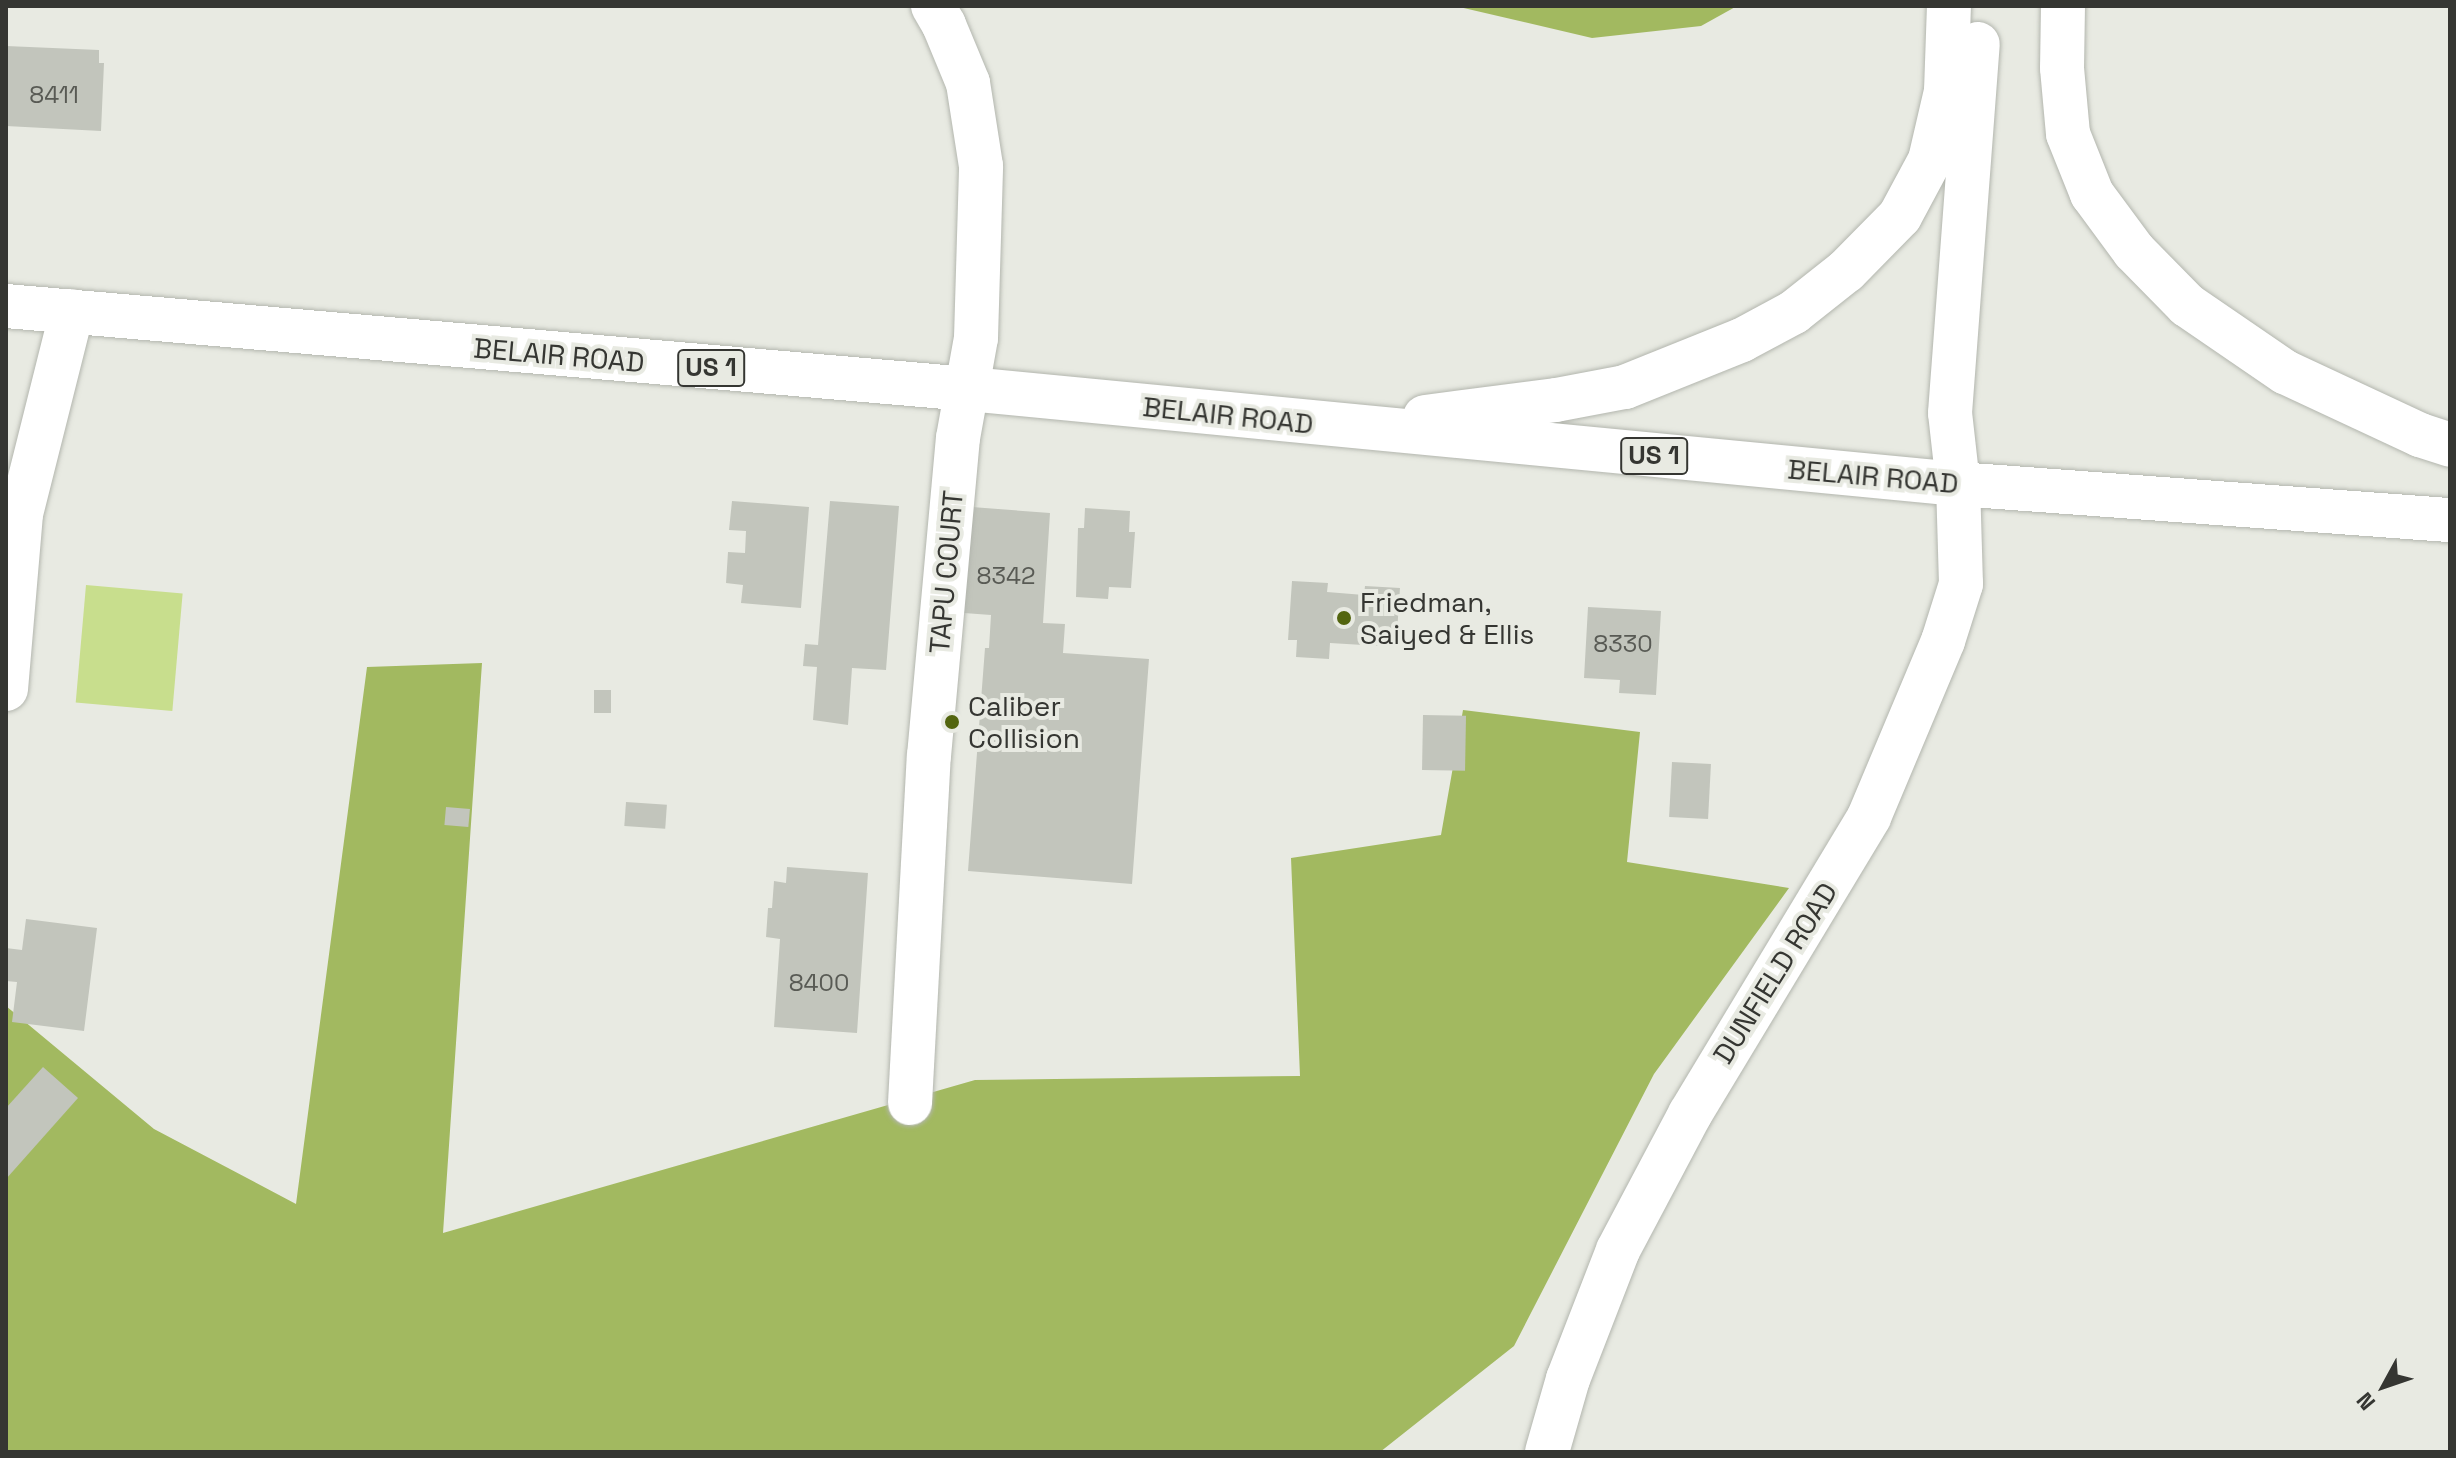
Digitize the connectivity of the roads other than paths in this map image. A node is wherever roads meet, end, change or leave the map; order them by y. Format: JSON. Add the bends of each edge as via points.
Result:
{"nodes":[{"id":1,"x":933,"y":6,"type":"edge"},
{"id":2,"x":1949,"y":6,"type":"edge"},
{"id":3,"x":1979,"y":6,"type":"edge"},
{"id":4,"x":2063,"y":6,"type":"edge"},
{"id":5,"x":6,"y":306,"type":"edge"},
{"id":6,"x":72,"y":311,"type":"junction"},
{"id":7,"x":969,"y":389,"type":"junction"},
{"id":8,"x":1349,"y":427,"type":"junction"},
{"id":9,"x":2450,"y":445,"type":"edge"},
{"id":10,"x":1958,"y":484,"type":"junction"},
{"id":11,"x":14,"y":513,"type":"edge"},
{"id":12,"x":2450,"y":520,"type":"edge"},
{"id":13,"x":6,"y":689,"type":"edge"},
{"id":14,"x":910,"y":1103,"type":"dead end"},
{"id":15,"x":1547,"y":1452,"type":"edge"}],
"edges":[{"from":1,"to":7,"type":"main road","name":"TAPU COURT","via":[[968,83],[981,166],[976,338]]},
{"from":2,"to":8,"type":"main road","via":[[1946,91],[1930,160],[1900,216],[1846,271],[1794,312],[1742,340],[1625,387]]},
{"from":3,"to":10,"type":"main road","name":"DUNFIELD ROAD","via":[[1950,413]]},
{"from":4,"to":9,"type":"main road","via":[[2068,134],[2092,194],[2134,251],[2187,305],[2285,372]]},
{"from":5,"to":6,"type":"main road","name":"BELAIR ROAD","number":"US 1"},
{"from":6,"to":7,"type":"main road","name":"BELAIR ROAD","number":"US 1"},
{"from":6,"to":11,"type":"main road"},
{"from":7,"to":8,"type":"main road","name":"BELAIR ROAD","number":"US 1"},
{"from":7,"to":14,"type":"main road","name":"TAPU COURT","via":[[958,438],[929,756]]},
{"from":8,"to":10,"type":"main road","name":"BELAIR ROAD","number":"US 1"},
{"from":10,"to":12,"type":"main road","name":"BELAIR ROAD","number":"US 1"},
{"from":10,"to":15,"type":"main road","name":"DUNFIELD ROAD","via":[[1961,584],[1943,641],[1869,817],[1697,1101],[1618,1250],[1568,1379]]},
{"from":11,"to":13,"type":"main road"}]}
